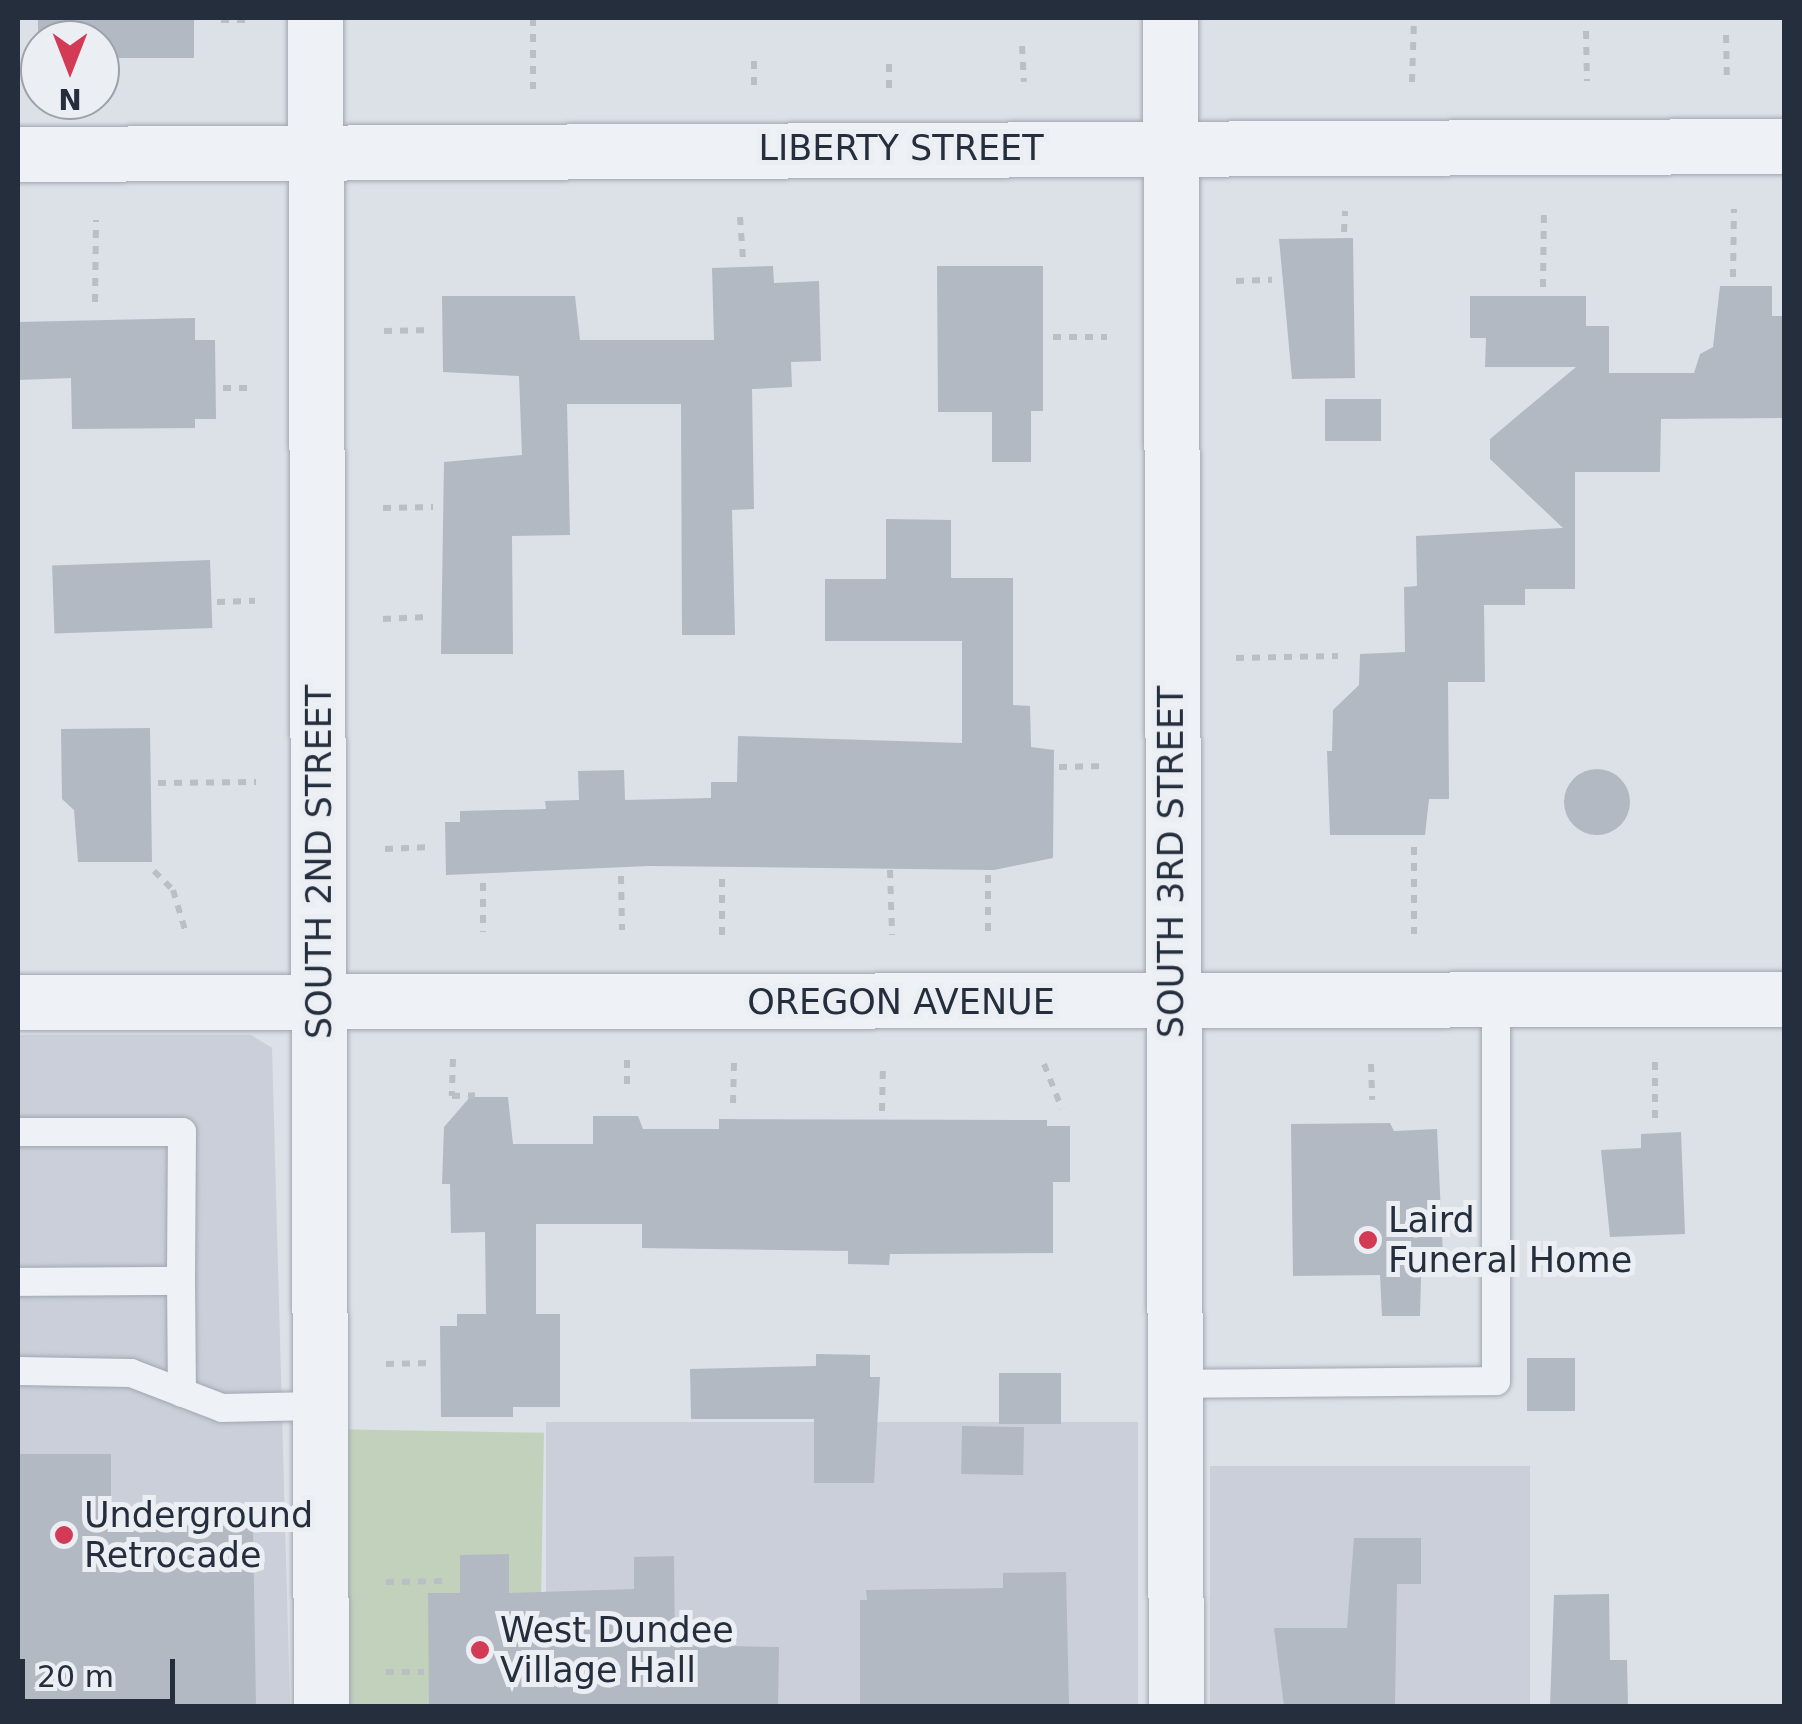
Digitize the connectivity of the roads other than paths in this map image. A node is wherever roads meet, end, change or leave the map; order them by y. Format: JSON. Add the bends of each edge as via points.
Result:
{"nodes":[{"id":1,"x":315,"y":18,"type":"edge"},
{"id":2,"x":1170,"y":18,"type":"edge"},
{"id":3,"x":1784,"y":146,"type":"edge"},
{"id":4,"x":1170,"y":147,"type":"junction"},
{"id":5,"x":316,"y":150,"type":"junction"},
{"id":6,"x":18,"y":154,"type":"edge"},
{"id":7,"x":320,"y":1000,"type":"junction"},
{"id":8,"x":1496,"y":1000,"type":"junction"},
{"id":9,"x":1784,"y":1000,"type":"edge"},
{"id":10,"x":18,"y":1002,"type":"edge"},
{"id":11,"x":1171,"y":1003,"type":"junction"},
{"id":12,"x":18,"y":1132,"type":"edge"},
{"id":13,"x":181,"y":1281,"type":"junction"},
{"id":14,"x":18,"y":1282,"type":"edge"},
{"id":15,"x":18,"y":1372,"type":"edge"},
{"id":16,"x":1174,"y":1384,"type":"junction"},
{"id":17,"x":182,"y":1394,"type":"junction"},
{"id":18,"x":317,"y":1406,"type":"junction"},
{"id":19,"x":321,"y":1706,"type":"edge"},
{"id":20,"x":1176,"y":1706,"type":"edge"}],
"edges":[{"from":1,"to":5,"type":"street","name":"SOUTH 2ND STREET"},
{"from":2,"to":4,"type":"street","name":"SOUTH 3RD STREET"},
{"from":3,"to":4,"type":"street","name":"LIBERTY STREET"},
{"from":4,"to":5,"type":"street","name":"LIBERTY STREET"},
{"from":4,"to":11,"type":"street","name":"SOUTH 3RD STREET"},
{"from":5,"to":6,"type":"street","name":"LIBERTY STREET"},
{"from":5,"to":7,"type":"street","name":"SOUTH 2ND STREET"},
{"from":7,"to":10,"type":"street","name":"OREGON AVENUE"},
{"from":7,"to":11,"type":"street","name":"OREGON AVENUE"},
{"from":7,"to":18,"type":"street","name":"SOUTH 2ND STREET"},
{"from":8,"to":9,"type":"street","name":"OREGON AVENUE"},
{"from":8,"to":11,"type":"street","name":"OREGON AVENUE"},
{"from":8,"to":16,"type":"lane","via":[[1496,1380]]},
{"from":11,"to":16,"type":"street","name":"SOUTH 3RD STREET"},
{"from":12,"to":13,"type":"lane","via":[[182,1132]]},
{"from":13,"to":14,"type":"lane"},
{"from":13,"to":17,"type":"lane"},
{"from":15,"to":17,"type":"lane","via":[[130,1373]]},
{"from":16,"to":20,"type":"street","name":"SOUTH 3RD STREET"},
{"from":17,"to":18,"type":"lane","via":[[222,1408]]},
{"from":18,"to":19,"type":"street","name":"SOUTH 2ND STREET"}]}
